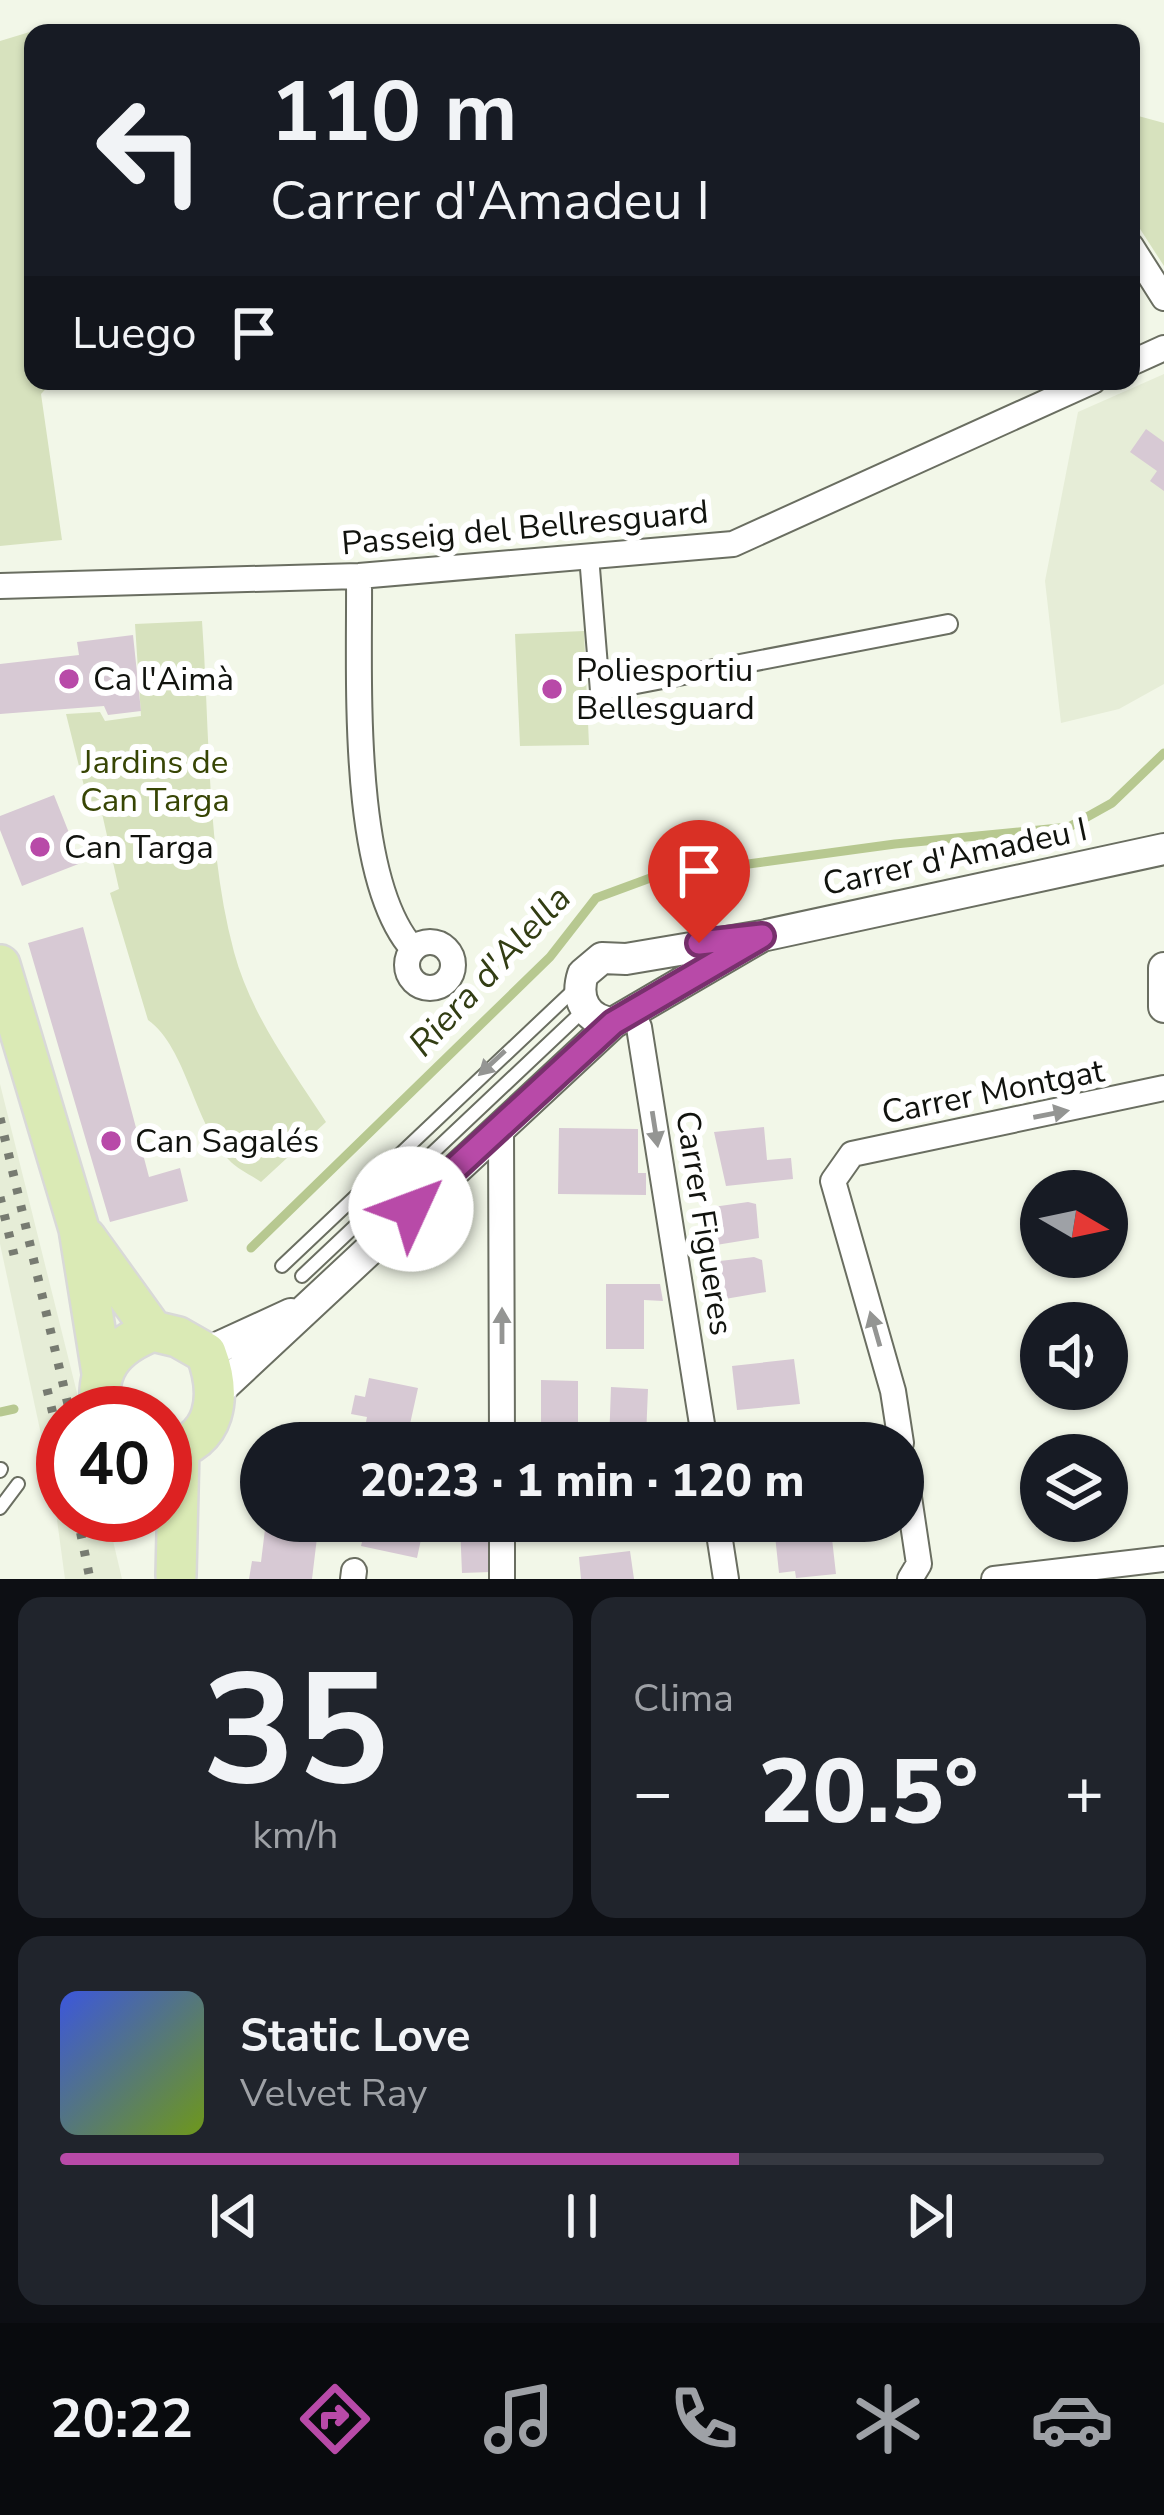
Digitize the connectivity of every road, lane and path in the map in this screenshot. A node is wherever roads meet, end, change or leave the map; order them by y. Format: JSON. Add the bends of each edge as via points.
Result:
{"nodes":[{"id":1,"x":1140,"y":260,"type":"edge"},
{"id":2,"x":1164,"y":298,"type":"edge"},
{"id":3,"x":1070,"y":390,"type":"edge"},
{"id":4,"x":589,"y":556,"type":"junction"},
{"id":5,"x":359,"y":576,"type":"junction"},
{"id":6,"x":0,"y":586,"type":"edge"},
{"id":7,"x":948,"y":624,"type":"dead end"},
{"id":8,"x":1164,"y":849,"type":"edge"},
{"id":9,"x":762,"y":936,"type":"junction"},
{"id":10,"x":413,"y":950,"type":"dead end"},
{"id":11,"x":626,"y":959,"type":"junction"},
{"id":12,"x":0,"y":965,"type":"edge"},
{"id":13,"x":1164,"y":968,"type":"edge"},
{"id":14,"x":1164,"y":1007,"type":"edge"},
{"id":15,"x":607,"y":1009,"type":"junction"},
{"id":16,"x":1164,"y":1090,"type":"edge"},
{"id":17,"x":501,"y":1126,"type":"junction"},
{"id":18,"x":79,"y":1228,"type":"junction"},
{"id":19,"x":282,"y":1266,"type":"dead end"},
{"id":20,"x":302,"y":1276,"type":"dead end"},
{"id":21,"x":302,"y":1309,"type":"junction"},
{"id":22,"x":153,"y":1331,"type":"junction"},
{"id":23,"x":206,"y":1353,"type":"junction"},
{"id":24,"x":102,"y":1373,"type":"junction"},
{"id":25,"x":102,"y":1386,"type":"edge"},
{"id":26,"x":218,"y":1392,"type":"junction"},
{"id":27,"x":502,"y":1422,"type":"edge"},
{"id":28,"x":702,"y":1422,"type":"edge"},
{"id":29,"x":898,"y":1422,"type":"edge"},
{"id":30,"x":192,"y":1439,"type":"edge"},
{"id":31,"x":18,"y":1484,"type":"dead end"},
{"id":32,"x":0,"y":1508,"type":"edge"},
{"id":33,"x":162,"y":1542,"type":"edge"},
{"id":34,"x":175,"y":1542,"type":"edge"},
{"id":35,"x":502,"y":1542,"type":"edge"},
{"id":36,"x":720,"y":1542,"type":"edge"},
{"id":37,"x":916,"y":1542,"type":"edge"},
{"id":38,"x":1164,"y":1559,"type":"edge"},
{"id":39,"x":176,"y":1577,"type":"edge"},
{"id":40,"x":502,"y":1579,"type":"edge"},
{"id":41,"x":726,"y":1579,"type":"edge"},
{"id":42,"x":910,"y":1579,"type":"edge"},
{"id":43,"x":994,"y":1579,"type":"edge"}],
"edges":[{"from":1,"to":2,"type":"street"},
{"from":3,"to":4,"type":"street","name":"Passeig del Bellresguard","via":[[733,544]]},
{"from":4,"to":5,"type":"street","name":"Passeig del Bellresguard"},
{"from":4,"to":7,"type":"street","via":[[600,691]]},
{"from":5,"to":6,"type":"street","name":"Passeig del Bellresguard"},
{"from":5,"to":10,"type":"street","via":[[373,864],[389,917]]},
{"from":8,"to":9,"type":"street","name":"Carrer d'Amadeu I"},
{"from":9,"to":11,"type":"street","name":"Carrer d'Amadeu I"},
{"from":9,"to":15,"type":"street","name":"Carrer d'Amadeu I"},
{"from":11,"to":15,"type":"street","via":[[642,975]]},
{"from":11,"to":15,"type":"street","name":"Carrer d'Amadeu I","via":[[591,964]]},
{"from":12,"to":18,"type":"main road"},
{"from":13,"to":14,"type":"street"},
{"from":15,"to":17,"type":"street","name":"Carrer d'Amadeu I"},
{"from":15,"to":19,"type":"lane","one_way":true},
{"from":15,"to":20,"type":"lane"},
{"from":15,"to":28,"type":"street","name":"Carrer Figueres","one_way":true,"via":[[639,1027]]},
{"from":29,"to":16,"type":"street","name":"Carrer Montgat","one_way":true,"via":[[833,1180],[852,1154]]},
{"from":17,"to":21,"type":"street","name":"Carrer d'Amadeu I"},
{"from":27,"to":17,"type":"street","one_way":true},
{"from":18,"to":22,"type":"main road"},
{"from":18,"to":24,"type":"main road"},
{"from":21,"to":23,"type":"street","name":"Carrer d'Amadeu I"},
{"from":21,"to":26,"type":"street","name":"Carrer d'Amadeu I"},
{"from":22,"to":23,"type":"main road"},
{"from":22,"to":24,"type":"main road","via":[[121,1347]]},
{"from":23,"to":26,"type":"main road"},
{"from":24,"to":25,"type":"main road"},
{"from":26,"to":30,"type":"main road","via":[[214,1414]]},
{"from":31,"to":32,"type":"lane"},
{"from":33,"to":39,"type":"main road"},
{"from":34,"to":39,"type":"main road"},
{"from":35,"to":40,"type":"street"},
{"from":36,"to":41,"type":"street"},
{"from":37,"to":42,"type":"street","via":[[919,1564]]},
{"from":38,"to":43,"type":"street"}]}
